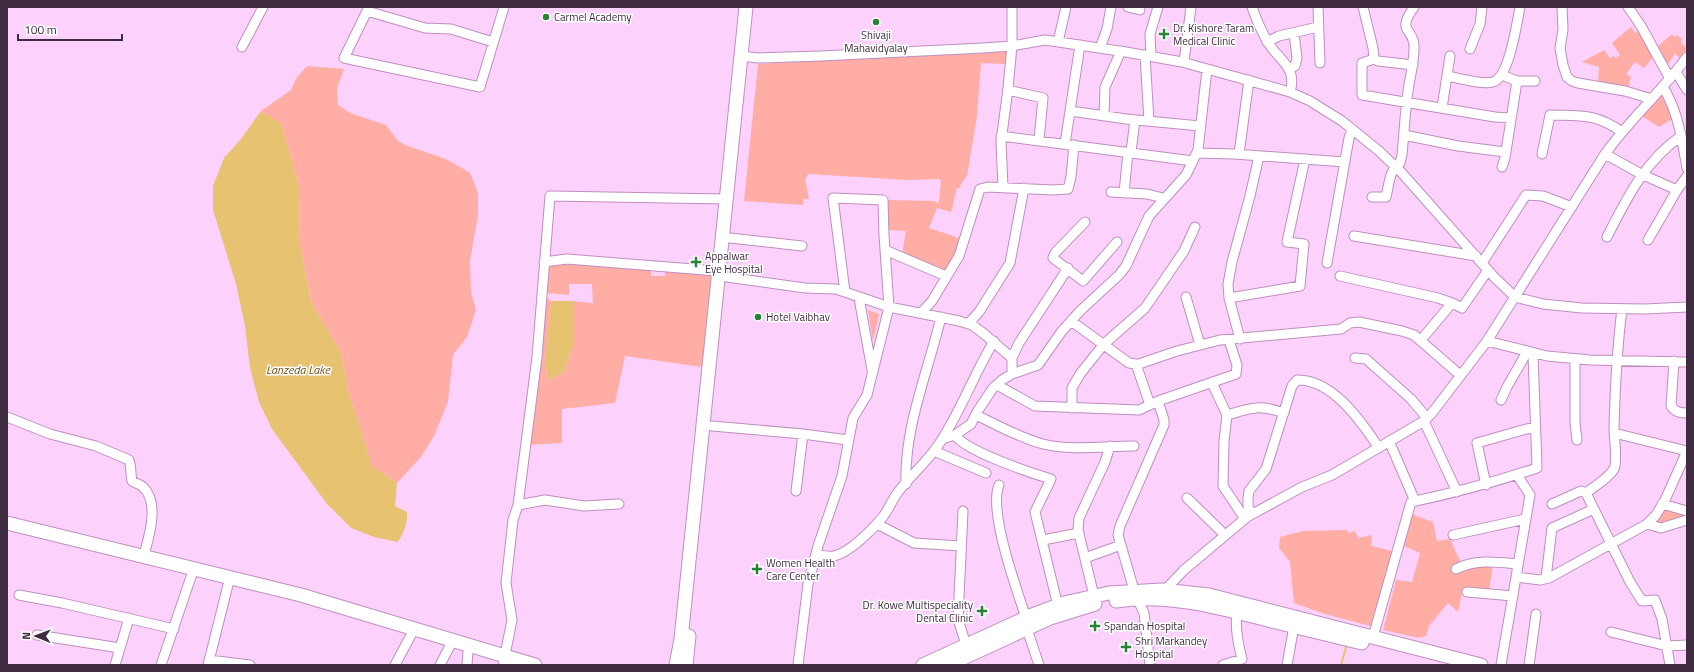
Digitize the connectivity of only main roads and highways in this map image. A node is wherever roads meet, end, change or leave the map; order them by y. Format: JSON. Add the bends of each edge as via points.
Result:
{"nodes":[{"id":1,"x":746,"y":7,"type":"edge"},
{"id":2,"x":754,"y":7,"type":"edge"},
{"id":3,"x":745,"y":57,"type":"junction"},
{"id":4,"x":722,"y":274,"type":"junction"},
{"id":5,"x":7,"y":523,"type":"edge"},
{"id":6,"x":7,"y":531,"type":"edge"},
{"id":7,"x":193,"y":572,"type":"junction"},
{"id":8,"x":228,"y":581,"type":"junction"},
{"id":9,"x":1136,"y":595,"type":"junction"},
{"id":10,"x":1026,"y":623,"type":"junction"},
{"id":11,"x":451,"y":643,"type":"junction"},
{"id":12,"x":467,"y":659,"type":"edge"},
{"id":13,"x":505,"y":662,"type":"edge"},
{"id":14,"x":535,"y":665,"type":"edge"},
{"id":15,"x":676,"y":665,"type":"edge"},
{"id":16,"x":686,"y":665,"type":"edge"},
{"id":17,"x":924,"y":665,"type":"edge"},
{"id":18,"x":948,"y":665,"type":"edge"},
{"id":19,"x":1447,"y":665,"type":"edge"},
{"id":20,"x":1481,"y":665,"type":"edge"}],
"edges":[{"from":1,"to":3,"type":"highway"},
{"from":2,"to":3,"type":"highway"},
{"from":3,"to":4,"type":"highway","via":[[726,199]]},
{"from":3,"to":4,"type":"highway","via":[[730,238]]},
{"from":4,"to":15,"type":"highway","via":[[682,632]]},
{"from":4,"to":16,"type":"highway","via":[[712,426]]},
{"from":5,"to":7,"type":"highway","via":[[144,555]]},
{"from":6,"to":7,"type":"highway"},
{"from":7,"to":8,"type":"highway"},
{"from":8,"to":11,"type":"highway","via":[[410,635]]},
{"from":8,"to":11,"type":"highway","via":[[301,595]]},
{"from":9,"to":10,"type":"highway","via":[[1088,605]]},
{"from":9,"to":10,"type":"highway","via":[[1094,596],[1058,606]]},
{"from":9,"to":19,"type":"highway","via":[[1184,601],[1237,612]]},
{"from":9,"to":20,"type":"highway","via":[[1165,590],[1209,595]]},
{"from":10,"to":17,"type":"highway","via":[[966,645]]},
{"from":10,"to":18,"type":"highway"},
{"from":11,"to":12,"type":"highway"},
{"from":11,"to":13,"type":"highway"},
{"from":12,"to":13,"type":"highway"},
{"from":13,"to":14,"type":"highway"}]}
